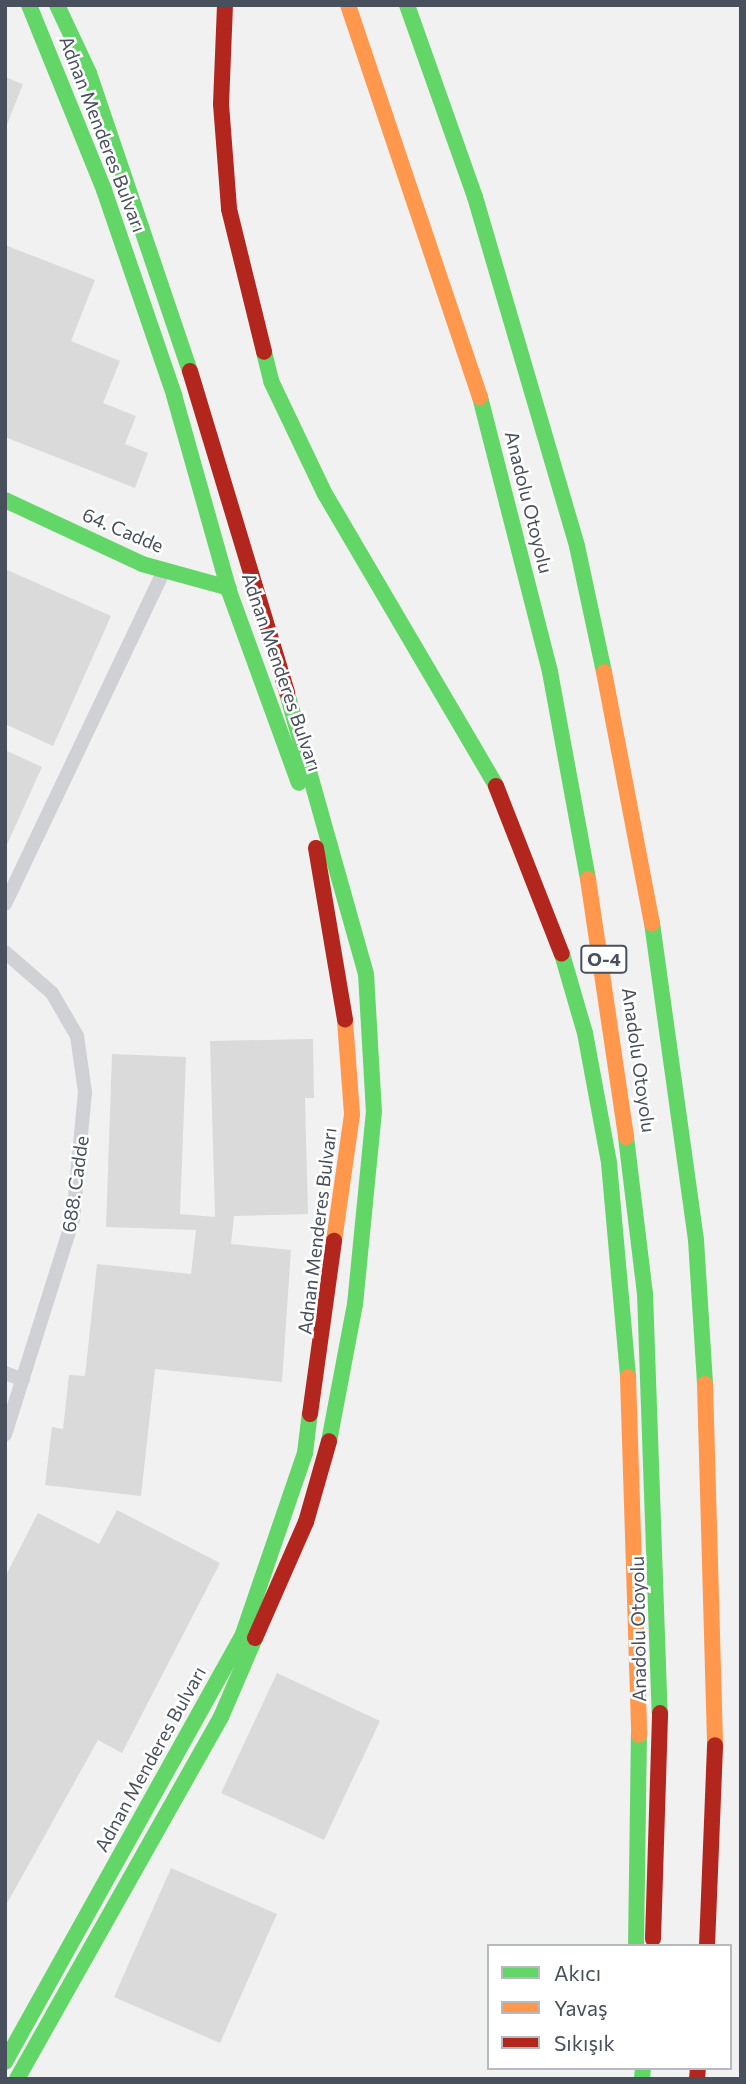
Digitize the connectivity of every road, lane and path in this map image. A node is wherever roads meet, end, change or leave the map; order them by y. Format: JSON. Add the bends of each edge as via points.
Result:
{"nodes":[{"id":1,"x":29,"y":5,"type":"edge"},
{"id":2,"x":57,"y":5,"type":"edge"},
{"id":3,"x":225,"y":5,"type":"edge"},
{"id":4,"x":348,"y":5,"type":"edge"},
{"id":5,"x":407,"y":5,"type":"edge"},
{"id":6,"x":421,"y":5,"type":"edge"},
{"id":7,"x":427,"y":56,"type":"junction"},
{"id":8,"x":5,"y":500,"type":"edge"},
{"id":9,"x":164,"y":570,"type":"junction"},
{"id":10,"x":229,"y":587,"type":"junction"},
{"id":11,"x":5,"y":904,"type":"edge"},
{"id":12,"x":5,"y":952,"type":"edge"},
{"id":13,"x":5,"y":1373,"type":"edge"},
{"id":14,"x":23,"y":1380,"type":"junction"},
{"id":15,"x":5,"y":1435,"type":"edge"},
{"id":16,"x":636,"y":1944,"type":"edge"},
{"id":17,"x":652,"y":1944,"type":"edge"},
{"id":18,"x":707,"y":1944,"type":"edge"},
{"id":19,"x":5,"y":2062,"type":"edge"},
{"id":20,"x":17,"y":2079,"type":"edge"}],
"edges":[{"from":1,"to":10,"type":"main road","name":"Adnan Menderes Bulvarı","via":[[113,216],[174,395]]},
{"from":2,"to":20,"type":"main road","via":[[89,73],[236,509],[366,974],[374,1111],[355,1304],[332,1425],[306,1522],[221,1717]]},
{"from":3,"to":16,"type":"main road","via":[[220,104],[229,209],[260,342],[300,449],[494,780],[560,947],[585,1033],[619,1255],[636,1514]]},
{"from":4,"to":17,"type":"main road","name":"Anadolu Otoyolu","number":"O-4","via":[[470,357],[550,672],[608,988],[645,1293],[657,1507],[661,1675]]},
{"from":5,"to":7,"type":"main road","name":"Anadolu Otoyolu","number":"O-4"},
{"from":6,"to":7,"type":"main road"},
{"from":7,"to":18,"type":"main road","name":"Anadolu Otoyolu","number":"O-4","via":[[577,546],[629,785],[664,992],[696,1240],[710,1475],[716,1720]]},
{"from":8,"to":9,"type":"main road","name":"64. Cadde"},
{"from":9,"to":10,"type":"main road","name":"64. Cadde"},
{"from":9,"to":11,"type":"street"},
{"from":10,"to":19,"type":"main road","name":"Adnan Menderes Bulvarı","via":[[307,805],[345,1019],[352,1114],[321,1363],[284,1527],[243,1634]]},
{"from":12,"to":14,"type":"street","name":"688. Cadde","via":[[52,993],[77,1036],[85,1092],[73,1219]]},
{"from":13,"to":14,"type":"street"},
{"from":14,"to":15,"type":"street","name":"688. Cadde"}]}
